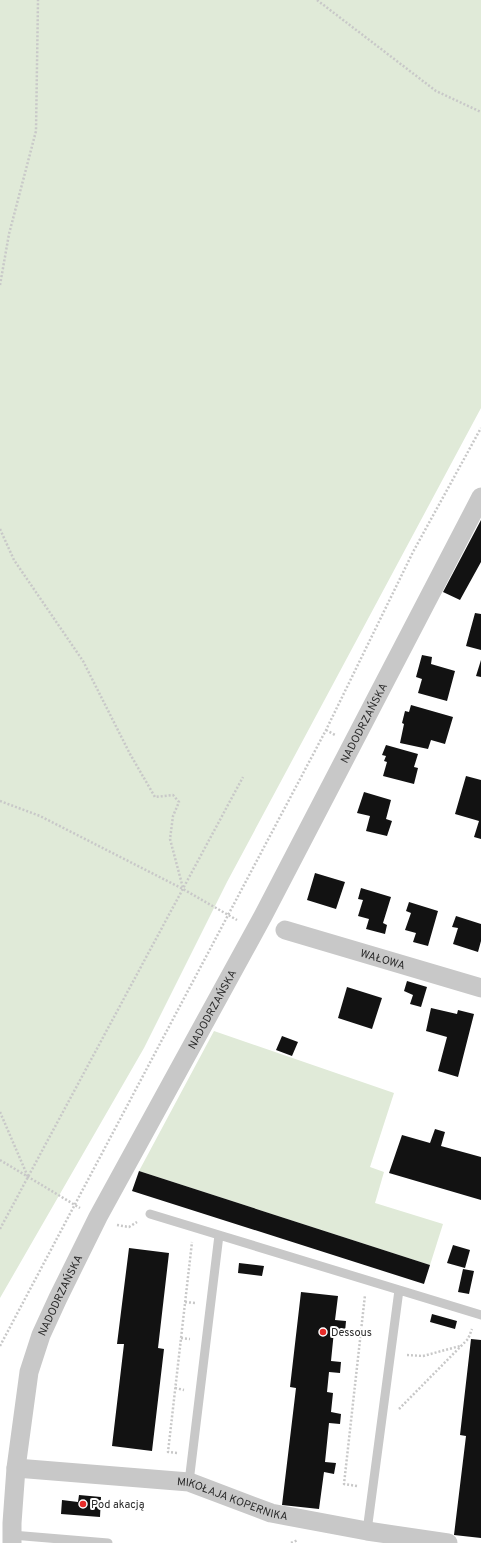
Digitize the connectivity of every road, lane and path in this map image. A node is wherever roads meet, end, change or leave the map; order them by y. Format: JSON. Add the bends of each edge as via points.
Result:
{"nodes":[{"id":1,"x":38,"y":0,"type":"edge"},
{"id":2,"x":317,"y":0,"type":"edge"},
{"id":3,"x":481,"y":112,"type":"edge"},
{"id":4,"x":0,"y":285,"type":"edge"},
{"id":5,"x":481,"y":428,"type":"edge"},
{"id":6,"x":481,"y":498,"type":"edge"},
{"id":7,"x":0,"y":529,"type":"edge"},
{"id":8,"x":243,"y":777,"type":"dead end"},
{"id":9,"x":0,"y":801,"type":"edge"},
{"id":10,"x":183,"y":889,"type":"junction"},
{"id":11,"x":227,"y":915,"type":"junction"},
{"id":12,"x":285,"y":930,"type":"dead end"},
{"id":13,"x":481,"y":988,"type":"edge"},
{"id":14,"x":0,"y":1112,"type":"edge"},
{"id":15,"x":0,"y":1160,"type":"edge"},
{"id":16,"x":28,"y":1177,"type":"junction"},
{"id":17,"x":74,"y":1205,"type":"junction"},
{"id":18,"x":150,"y":1214,"type":"joint"},
{"id":19,"x":98,"y":1218,"type":"junction"},
{"id":20,"x":194,"y":1227,"type":"junction"},
{"id":21,"x":0,"y":1229,"type":"edge"},
{"id":22,"x":219,"y":1235,"type":"junction"},
{"id":23,"x":367,"y":1280,"type":"junction"},
{"id":24,"x":399,"y":1290,"type":"junction"},
{"id":25,"x":480,"y":1315,"type":"edge"},
{"id":26,"x":0,"y":1346,"type":"edge"},
{"id":27,"x":461,"y":1346,"type":"junction"},
{"id":28,"x":391,"y":1353,"type":"junction"},
{"id":29,"x":382,"y":1420,"type":"junction"},
{"id":30,"x":193,"y":1456,"type":"junction"},
{"id":31,"x":16,"y":1468,"type":"junction"},
{"id":32,"x":189,"y":1482,"type":"junction"},
{"id":33,"x":373,"y":1488,"type":"junction"},
{"id":34,"x":367,"y":1530,"type":"junction"},
{"id":35,"x":12,"y":1539,"type":"edge"},
{"id":36,"x":108,"y":1543,"type":"edge"},
{"id":37,"x":448,"y":1543,"type":"edge"}],
"edges":[{"from":1,"to":4,"type":"path","via":[[36,131],[9,234]]},
{"from":2,"to":3,"type":"path","via":[[436,91]]},
{"from":5,"to":11,"type":"path","via":[[413,552],[326,730]]},
{"from":6,"to":19,"type":"street","name":"NADODRZAŃSKA","via":[[263,916]]},
{"from":7,"to":10,"type":"path","via":[[14,560],[83,661],[155,797],[173,795],[179,802],[173,816],[170,839]]},
{"from":8,"to":10,"type":"path"},
{"from":9,"to":10,"type":"path","via":[[40,816]]},
{"from":10,"to":11,"type":"path"},
{"from":10,"to":16,"type":"path"},
{"from":11,"to":17,"type":"path"},
{"from":12,"to":13,"type":"street","name":"WAŁOWA"},
{"from":14,"to":16,"type":"path"},
{"from":15,"to":16,"type":"path"},
{"from":16,"to":17,"type":"path"},
{"from":16,"to":21,"type":"path"},
{"from":17,"to":26,"type":"path"},
{"from":18,"to":19,"type":"path","via":[[129,1227]]},
{"from":18,"to":20,"type":"lane"},
{"from":19,"to":31,"type":"street","name":"NADODRZAŃSKA","via":[[41,1335],[29,1372]]},
{"from":20,"to":22,"type":"lane"},
{"from":20,"to":30,"type":"path","via":[[168,1452]]},
{"from":22,"to":23,"type":"lane"},
{"from":22,"to":30,"type":"lane"},
{"from":23,"to":24,"type":"lane"},
{"from":23,"to":33,"type":"path","via":[[344,1484]]},
{"from":24,"to":25,"type":"lane"},
{"from":24,"to":28,"type":"lane"},
{"from":25,"to":27,"type":"path","via":[[468,1339]]},
{"from":27,"to":28,"type":"path","via":[[423,1356]]},
{"from":27,"to":29,"type":"path","via":[[402,1406]]},
{"from":28,"to":29,"type":"lane"},
{"from":29,"to":33,"type":"lane"},
{"from":30,"to":32,"type":"lane"},
{"from":31,"to":32,"type":"street","name":"MIKOŁAJA KOPERNIKA"},
{"from":31,"to":35,"type":"street","name":"NADODRZAŃSKA"},
{"from":32,"to":34,"type":"street","name":"MIKOŁAJA KOPERNIKA","via":[[272,1513]]},
{"from":33,"to":34,"type":"lane"},
{"from":34,"to":37,"type":"street","name":"MIKOŁAJA KOPERNIKA"},
{"from":35,"to":36,"type":"lane"}]}
